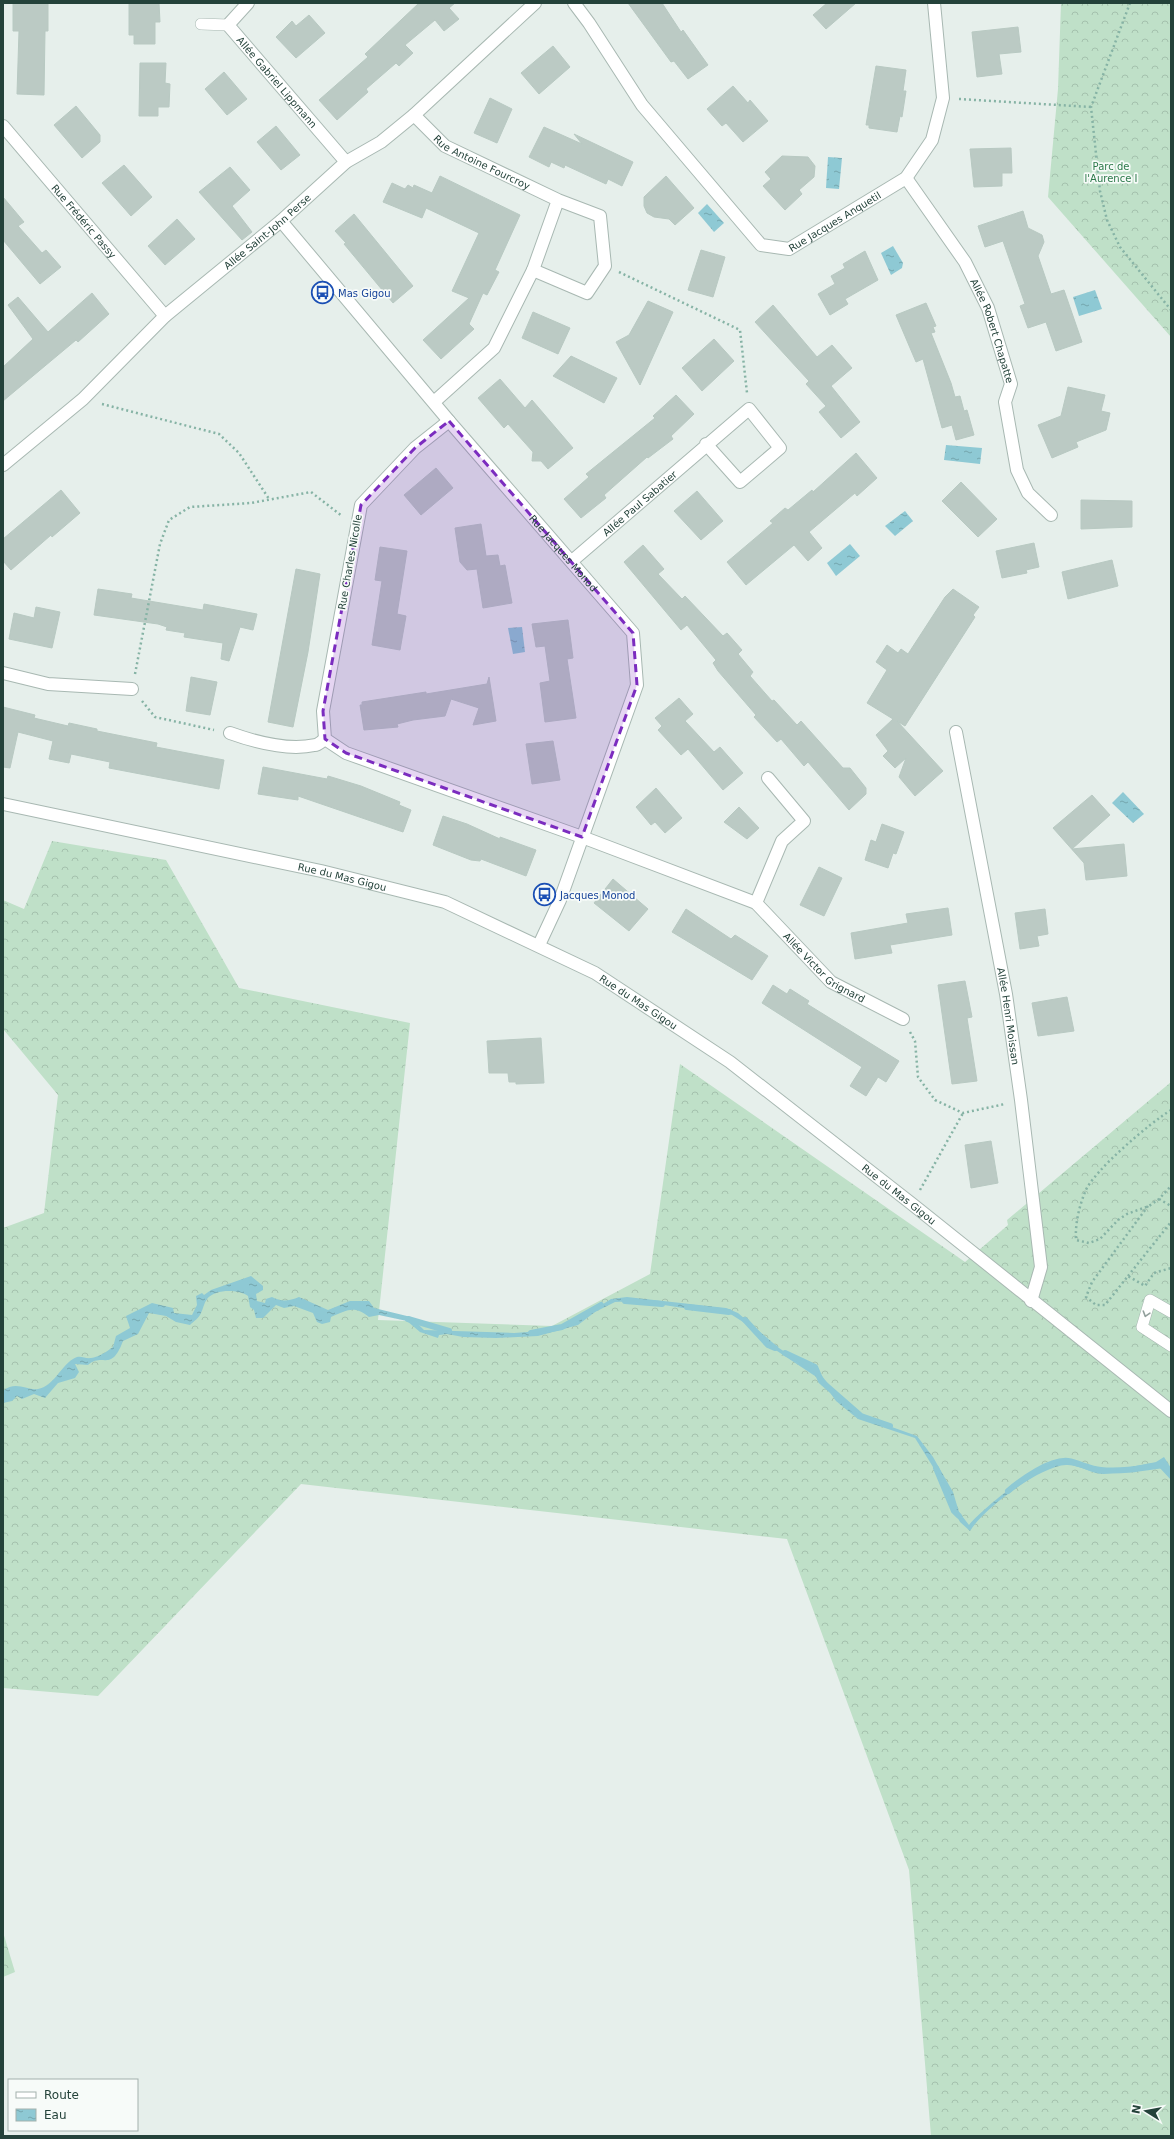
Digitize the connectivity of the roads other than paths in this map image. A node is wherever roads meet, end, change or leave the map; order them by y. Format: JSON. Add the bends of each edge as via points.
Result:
{"nodes":[{"id":1,"x":248,"y":3,"type":"edge"},
{"id":2,"x":534,"y":3,"type":"edge"},
{"id":3,"x":574,"y":3,"type":"edge"},
{"id":4,"x":934,"y":3,"type":"edge"},
{"id":5,"x":201,"y":24,"type":"dead end"},
{"id":6,"x":228,"y":25,"type":"junction"},
{"id":7,"x":414,"y":115,"type":"junction"},
{"id":8,"x":3,"y":126,"type":"edge"},
{"id":9,"x":346,"y":162,"type":"junction"},
{"id":10,"x":906,"y":178,"type":"junction"},
{"id":11,"x":558,"y":200,"type":"junction"},
{"id":12,"x":282,"y":221,"type":"junction"},
{"id":13,"x":533,"y":270,"type":"junction"},
{"id":14,"x":165,"y":316,"type":"junction"},
{"id":15,"x":434,"y":402,"type":"junction"},
{"id":16,"x":449,"y":421,"type":"junction"},
{"id":17,"x":706,"y":444,"type":"junction"},
{"id":18,"x":3,"y":465,"type":"edge"},
{"id":19,"x":1051,"y":515,"type":"dead end"},
{"id":20,"x":572,"y":561,"type":"junction"},
{"id":21,"x":3,"y":673,"type":"edge"},
{"id":22,"x":132,"y":689,"type":"road end"},
{"id":23,"x":956,"y":732,"type":"dead end"},
{"id":24,"x":230,"y":733,"type":"road end"},
{"id":25,"x":326,"y":739,"type":"junction"},
{"id":26,"x":768,"y":778,"type":"dead end"},
{"id":27,"x":3,"y":804,"type":"edge"},
{"id":28,"x":582,"y":837,"type":"junction"},
{"id":29,"x":756,"y":903,"type":"junction"},
{"id":30,"x":539,"y":945,"type":"junction"},
{"id":31,"x":903,"y":1020,"type":"road end"},
{"id":32,"x":1031,"y":1301,"type":"junction"},
{"id":33,"x":1171,"y":1312,"type":"edge"},
{"id":34,"x":1171,"y":1346,"type":"edge"},
{"id":35,"x":1171,"y":1411,"type":"edge"}],
"edges":[{"from":1,"to":6,"type":"street"},
{"from":2,"to":7,"type":"street","name":"Allée Saint-John Perse"},
{"from":3,"to":10,"type":"street","name":"Rue Jacques Anquetil","via":[[642,105],[761,245],[789,249]]},
{"from":4,"to":10,"type":"street","name":"Rue Jacques Anquetil","via":[[943,98],[932,140]]},
{"from":5,"to":6,"type":"lane"},
{"from":6,"to":9,"type":"street","name":"Allée Gabriel Lippmann"},
{"from":7,"to":9,"type":"street","name":"Allée Saint-John Perse","via":[[381,142]]},
{"from":7,"to":11,"type":"street","name":"Rue Antoine Fourcroy","via":[[445,146]]},
{"from":8,"to":14,"type":"street","name":"Rue Frédéric Passy"},
{"from":9,"to":12,"type":"street","name":"Allée Saint-John Perse"},
{"from":10,"to":19,"type":"street","name":"Allée Robert Chapatte","via":[[965,262],[988,308],[1010,384],[1005,402],[1017,470],[1028,494]]},
{"from":11,"to":13,"type":"street"},
{"from":11,"to":13,"type":"street","name":"Rue Antoine Fourcroy","via":[[600,216],[605,266],[587,293]]},
{"from":12,"to":14,"type":"street","name":"Allée Saint-John Perse"},
{"from":12,"to":15,"type":"street","name":"Rue Jacques Monod"},
{"from":13,"to":15,"type":"street","via":[[494,348]]},
{"from":14,"to":18,"type":"street","name":"Allée Saint-John Perse","via":[[83,399]]},
{"from":15,"to":16,"type":"street","name":"Rue Jacques Monod"},
{"from":16,"to":20,"type":"street","name":"Rue Jacques Monod"},
{"from":16,"to":25,"type":"street","name":"Rue Charles Nicolle","via":[[415,448],[361,505],[323,711]]},
{"from":17,"to":17,"type":"street","name":"Allée Paul Sabatier","via":[[749,409],[780,448],[740,482]]},
{"from":17,"to":20,"type":"street","name":"Allée Paul Sabatier"},
{"from":20,"to":28,"type":"street","name":"Rue Jacques Monod","via":[[633,633],[637,685]]},
{"from":21,"to":22,"type":"street","via":[[48,684]]},
{"from":23,"to":32,"type":"street","name":"Allée Henri Moissan","via":[[1006,994],[1021,1100],[1041,1268]]},
{"from":24,"to":25,"type":"street","via":[[246,739],[290,746],[316,745]]},
{"from":25,"to":28,"type":"street","via":[[346,752]]},
{"from":26,"to":29,"type":"street","via":[[804,821],[782,842]]},
{"from":27,"to":30,"type":"street","name":"Rue du Mas Gigou","via":[[321,871],[444,902]]},
{"from":28,"to":29,"type":"street","name":"Allée Victor Grignard"},
{"from":28,"to":30,"type":"street","name":"Rue Jacques Monod","via":[[560,900]]},
{"from":29,"to":31,"type":"street","name":"Allée Victor Grignard","via":[[831,982]]},
{"from":30,"to":32,"type":"street","name":"Rue du Mas Gigou","via":[[595,973],[730,1062]]},
{"from":32,"to":35,"type":"street","name":"Rue du Mas Gigou"},
{"from":33,"to":34,"type":"lane","one_way":true,"via":[[1150,1300],[1142,1327]]}]}
